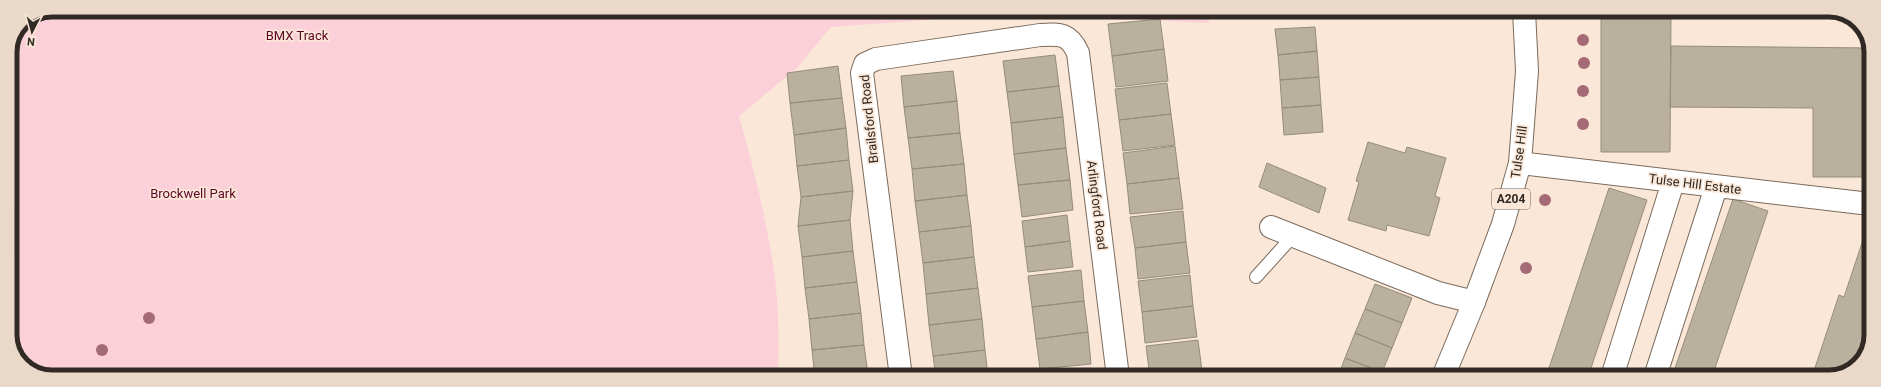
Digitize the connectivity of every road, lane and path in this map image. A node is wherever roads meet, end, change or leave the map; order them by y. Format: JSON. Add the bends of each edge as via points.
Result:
{"nodes":[{"id":1,"x":1524,"y":17,"type":"edge"},
{"id":2,"x":1066,"y":37,"type":"joint"},
{"id":3,"x":1520,"y":164,"type":"junction"},
{"id":4,"x":1673,"y":182,"type":"junction"},
{"id":5,"x":1716,"y":187,"type":"junction"},
{"id":6,"x":1864,"y":203,"type":"edge"},
{"id":7,"x":1271,"y":227,"type":"dead end"},
{"id":8,"x":1293,"y":236,"type":"junction"},
{"id":9,"x":1256,"y":277,"type":"dead end"},
{"id":10,"x":1474,"y":302,"type":"junction"},
{"id":11,"x":900,"y":370,"type":"edge"},
{"id":12,"x":1117,"y":370,"type":"edge"},
{"id":13,"x":1447,"y":370,"type":"edge"},
{"id":14,"x":1614,"y":370,"type":"edge"},
{"id":15,"x":1656,"y":370,"type":"edge"}],
"edges":[{"from":1,"to":3,"type":"street","name":"Tulse Hill","number":"A204","via":[[1527,71]]},
{"from":2,"to":11,"type":"street","name":"Brailsford Road","via":[[1056,34],[1040,35],[876,58],[865,64],[862,73]]},
{"from":2,"to":12,"type":"street","name":"Arlingford Road","via":[[1074,43],[1078,53]]},
{"from":3,"to":4,"type":"street","name":"Tulse Hill Estate"},
{"from":3,"to":10,"type":"street","name":"Tulse Hill","number":"A204","via":[[1504,224]]},
{"from":4,"to":5,"type":"street","name":"Tulse Hill Estate"},
{"from":4,"to":14,"type":"street"},
{"from":5,"to":6,"type":"street","name":"Tulse Hill Estate"},
{"from":5,"to":15,"type":"street"},
{"from":7,"to":8,"type":"street"},
{"from":8,"to":9,"type":"lane"},
{"from":8,"to":10,"type":"street","via":[[1438,293]]},
{"from":10,"to":13,"type":"street","name":"Tulse Hill","number":"A204"}]}
